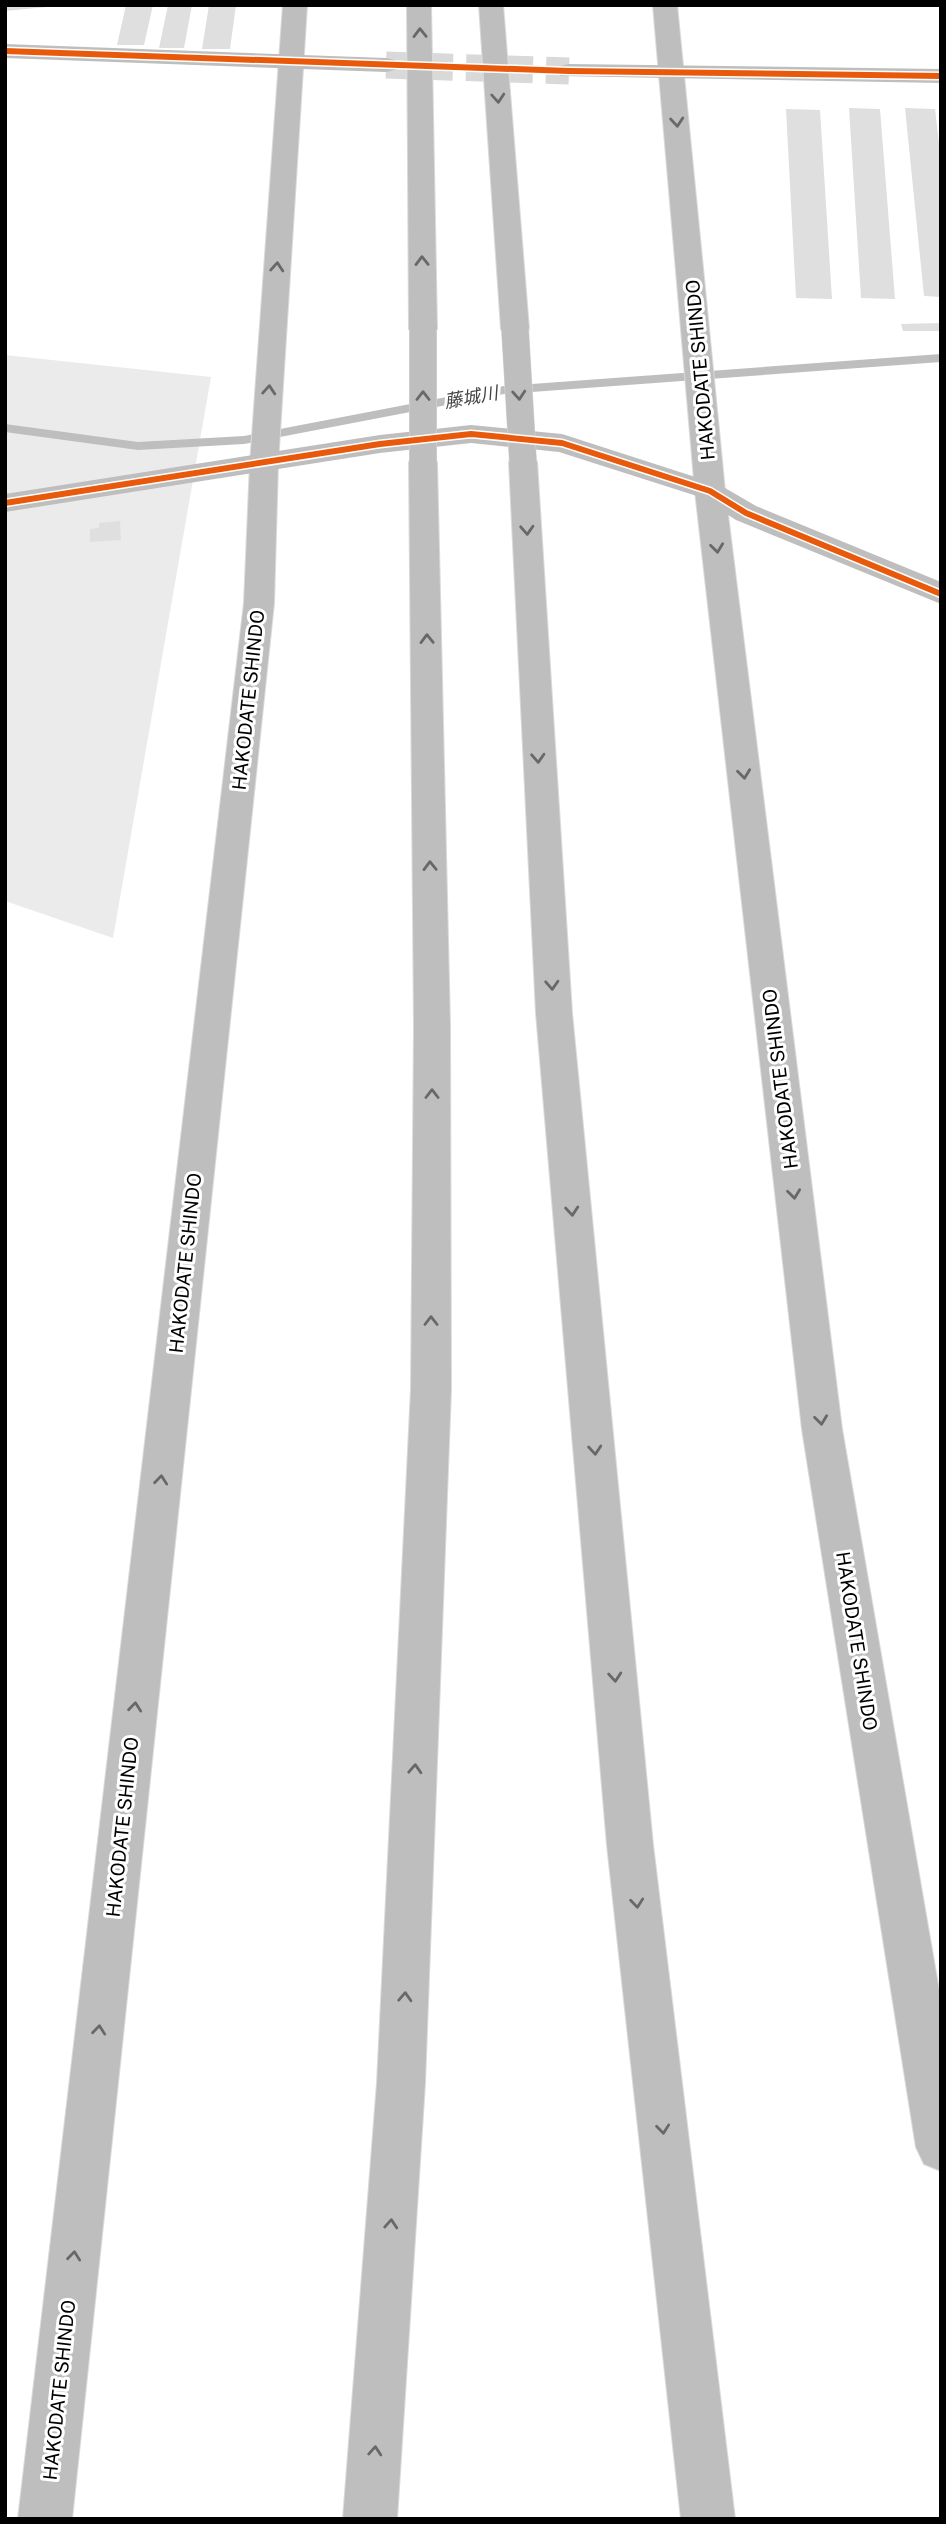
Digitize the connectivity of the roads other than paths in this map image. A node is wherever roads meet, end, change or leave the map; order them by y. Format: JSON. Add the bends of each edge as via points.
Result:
{"nodes":[{"id":1,"x":295,"y":5,"type":"edge"},
{"id":2,"x":419,"y":5,"type":"edge"},
{"id":3,"x":491,"y":5,"type":"edge"},
{"id":4,"x":665,"y":5,"type":"edge"},
{"id":5,"x":5,"y":51,"type":"edge"},
{"id":6,"x":291,"y":63,"type":"junction"},
{"id":7,"x":386,"y":65,"type":"tunnel mouth"},
{"id":8,"x":569,"y":71,"type":"tunnel mouth"},
{"id":9,"x":672,"y":72,"type":"junction"},
{"id":10,"x":941,"y":76,"type":"edge"},
{"id":11,"x":265,"y":454,"type":"junction"},
{"id":12,"x":710,"y":491,"type":"junction"},
{"id":13,"x":5,"y":503,"type":"edge"},
{"id":14,"x":941,"y":594,"type":"edge"},
{"id":15,"x":941,"y":2147,"type":"edge"},
{"id":16,"x":45,"y":2519,"type":"edge"},
{"id":17,"x":370,"y":2519,"type":"edge"},
{"id":18,"x":708,"y":2519,"type":"edge"}],
"edges":[{"from":1,"to":6,"type":"main road","name":"HAKODATE SHINDO"},
{"from":17,"to":2,"type":"main road","one_way":true,"bridge":true,"via":[[401,2083],[431,1389],[432,1026]]},
{"from":3,"to":18,"type":"main road","one_way":true,"bridge":true,"via":[[515,329],[554,1013],[630,1845]]},
{"from":4,"to":9,"type":"main road","name":"HAKODATE SHINDO"},
{"from":5,"to":6,"type":"main road"},
{"from":6,"to":7,"type":"main road"},
{"from":11,"to":6,"type":"main road","name":"HAKODATE SHINDO","one_way":true},
{"from":8,"to":9,"type":"main road"},
{"from":9,"to":10,"type":"main road"},
{"from":9,"to":12,"type":"main road","name":"HAKODATE SHINDO","one_way":true},
{"from":11,"to":12,"type":"main road","via":[[471,434],[562,443]]},
{"from":11,"to":13,"type":"main road"},
{"from":16,"to":11,"type":"main road","name":"HAKODATE SHINDO","one_way":true,"via":[[259,603]]},
{"from":12,"to":14,"type":"main road","via":[[746,513]]},
{"from":12,"to":15,"type":"main road","name":"HAKODATE SHINDO","one_way":true,"via":[[822,1429]]}]}
